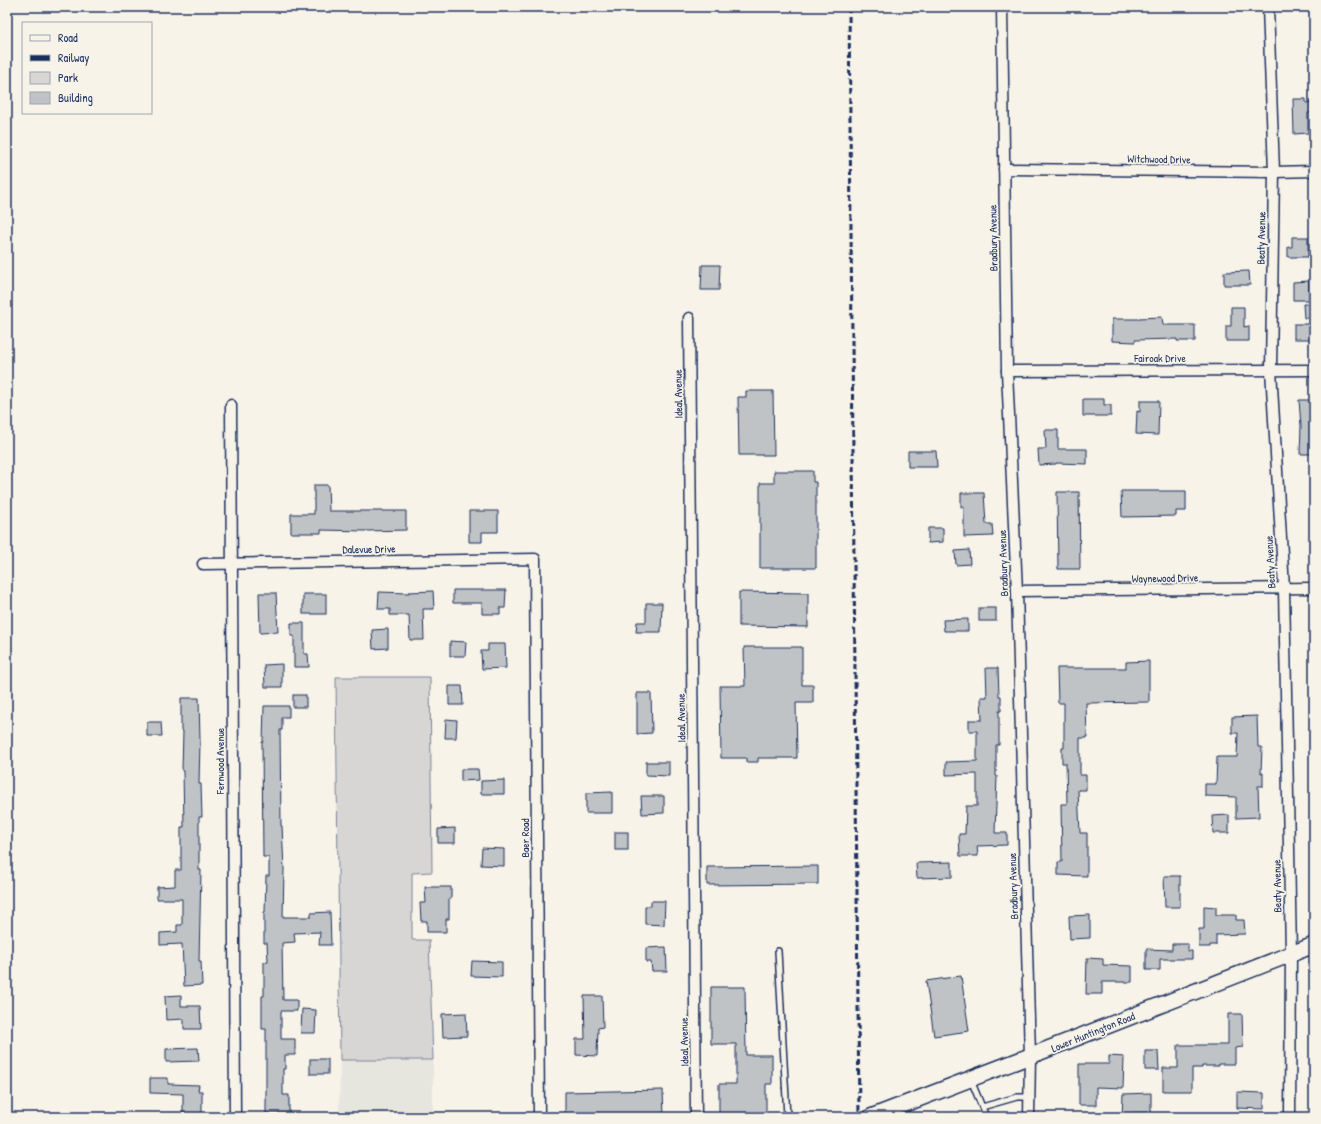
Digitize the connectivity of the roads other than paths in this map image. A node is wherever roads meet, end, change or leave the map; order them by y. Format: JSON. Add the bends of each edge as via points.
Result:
{"nodes":[{"id":1,"x":1002,"y":7,"type":"edge"},
{"id":2,"x":1268,"y":7,"type":"edge"},
{"id":3,"x":1004,"y":169,"type":"junction"},
{"id":4,"x":1314,"y":171,"type":"edge"},
{"id":5,"x":1274,"y":172,"type":"junction"},
{"id":6,"x":689,"y":318,"type":"dead end"},
{"id":7,"x":1271,"y":370,"type":"junction"},
{"id":8,"x":1314,"y":370,"type":"edge"},
{"id":9,"x":1007,"y":371,"type":"junction"},
{"id":10,"x":231,"y":406,"type":"dead end"},
{"id":11,"x":535,"y":559,"type":"joint"},
{"id":12,"x":231,"y":563,"type":"junction"},
{"id":13,"x":203,"y":564,"type":"dead end"},
{"id":14,"x":1284,"y":588,"type":"junction"},
{"id":15,"x":1314,"y":588,"type":"edge"},
{"id":16,"x":1016,"y":591,"type":"junction"},
{"id":17,"x":1314,"y":945,"type":"edge"},
{"id":18,"x":778,"y":951,"type":"dead end"},
{"id":19,"x":1291,"y":953,"type":"junction"},
{"id":20,"x":1030,"y":1056,"type":"junction"},
{"id":21,"x":970,"y":1079,"type":"junction"},
{"id":22,"x":1029,"y":1097,"type":"junction"},
{"id":23,"x":982,"y":1107,"type":"junction"},
{"id":24,"x":235,"y":1117,"type":"edge"},
{"id":25,"x":539,"y":1117,"type":"edge"},
{"id":26,"x":696,"y":1117,"type":"edge"},
{"id":27,"x":787,"y":1117,"type":"edge"},
{"id":28,"x":871,"y":1117,"type":"edge"},
{"id":29,"x":986,"y":1117,"type":"edge"},
{"id":30,"x":1029,"y":1117,"type":"edge"},
{"id":31,"x":1290,"y":1117,"type":"edge"}],
"edges":[{"from":1,"to":3,"type":"street","name":"Bradbury Avenue"},
{"from":2,"to":5,"type":"street","name":"Beaty Avenue"},
{"from":3,"to":5,"type":"street","name":"Witchwood Drive"},
{"from":3,"to":9,"type":"street","name":"Bradbury Avenue"},
{"from":4,"to":5,"type":"street","name":"Witchwood Drive"},
{"from":5,"to":7,"type":"street","name":"Beaty Avenue"},
{"from":6,"to":26,"type":"street","name":"Ideal Avenue"},
{"from":7,"to":8,"type":"street","name":"Fairoak Drive"},
{"from":7,"to":9,"type":"street","name":"Fairoak Drive"},
{"from":7,"to":14,"type":"street","name":"Beaty Avenue"},
{"from":9,"to":16,"type":"street","name":"Bradbury Avenue"},
{"from":10,"to":12,"type":"street","name":"Fernwood Avenue"},
{"from":11,"to":12,"type":"street","name":"Dalevue Drive"},
{"from":11,"to":25,"type":"street","name":"Baer Road"},
{"from":12,"to":13,"type":"street","name":"Dalevue Drive"},
{"from":12,"to":24,"type":"street","name":"Fernwood Avenue"},
{"from":14,"to":15,"type":"street","name":"Waynewood Drive"},
{"from":14,"to":16,"type":"street","name":"Waynewood Drive"},
{"from":14,"to":19,"type":"street","name":"Beaty Avenue"},
{"from":16,"to":20,"type":"street","name":"Bradbury Avenue"},
{"from":17,"to":19,"type":"main road","name":"Lower Huntington Road"},
{"from":18,"to":27,"type":"lane"},
{"from":19,"to":20,"type":"main road","name":"Lower Huntington Road"},
{"from":19,"to":31,"type":"street","name":"Beaty Avenue"},
{"from":20,"to":21,"type":"main road","name":"Lower Huntington Road"},
{"from":20,"to":22,"type":"street","name":"Bradbury Avenue"},
{"from":21,"to":23,"type":"lane"},
{"from":21,"to":28,"type":"main road","name":"Lower Huntington Road"},
{"from":22,"to":23,"type":"lane","via":[[1017,1097]]},
{"from":22,"to":30,"type":"street","name":"Bradbury Avenue"},
{"from":23,"to":29,"type":"lane"}]}
